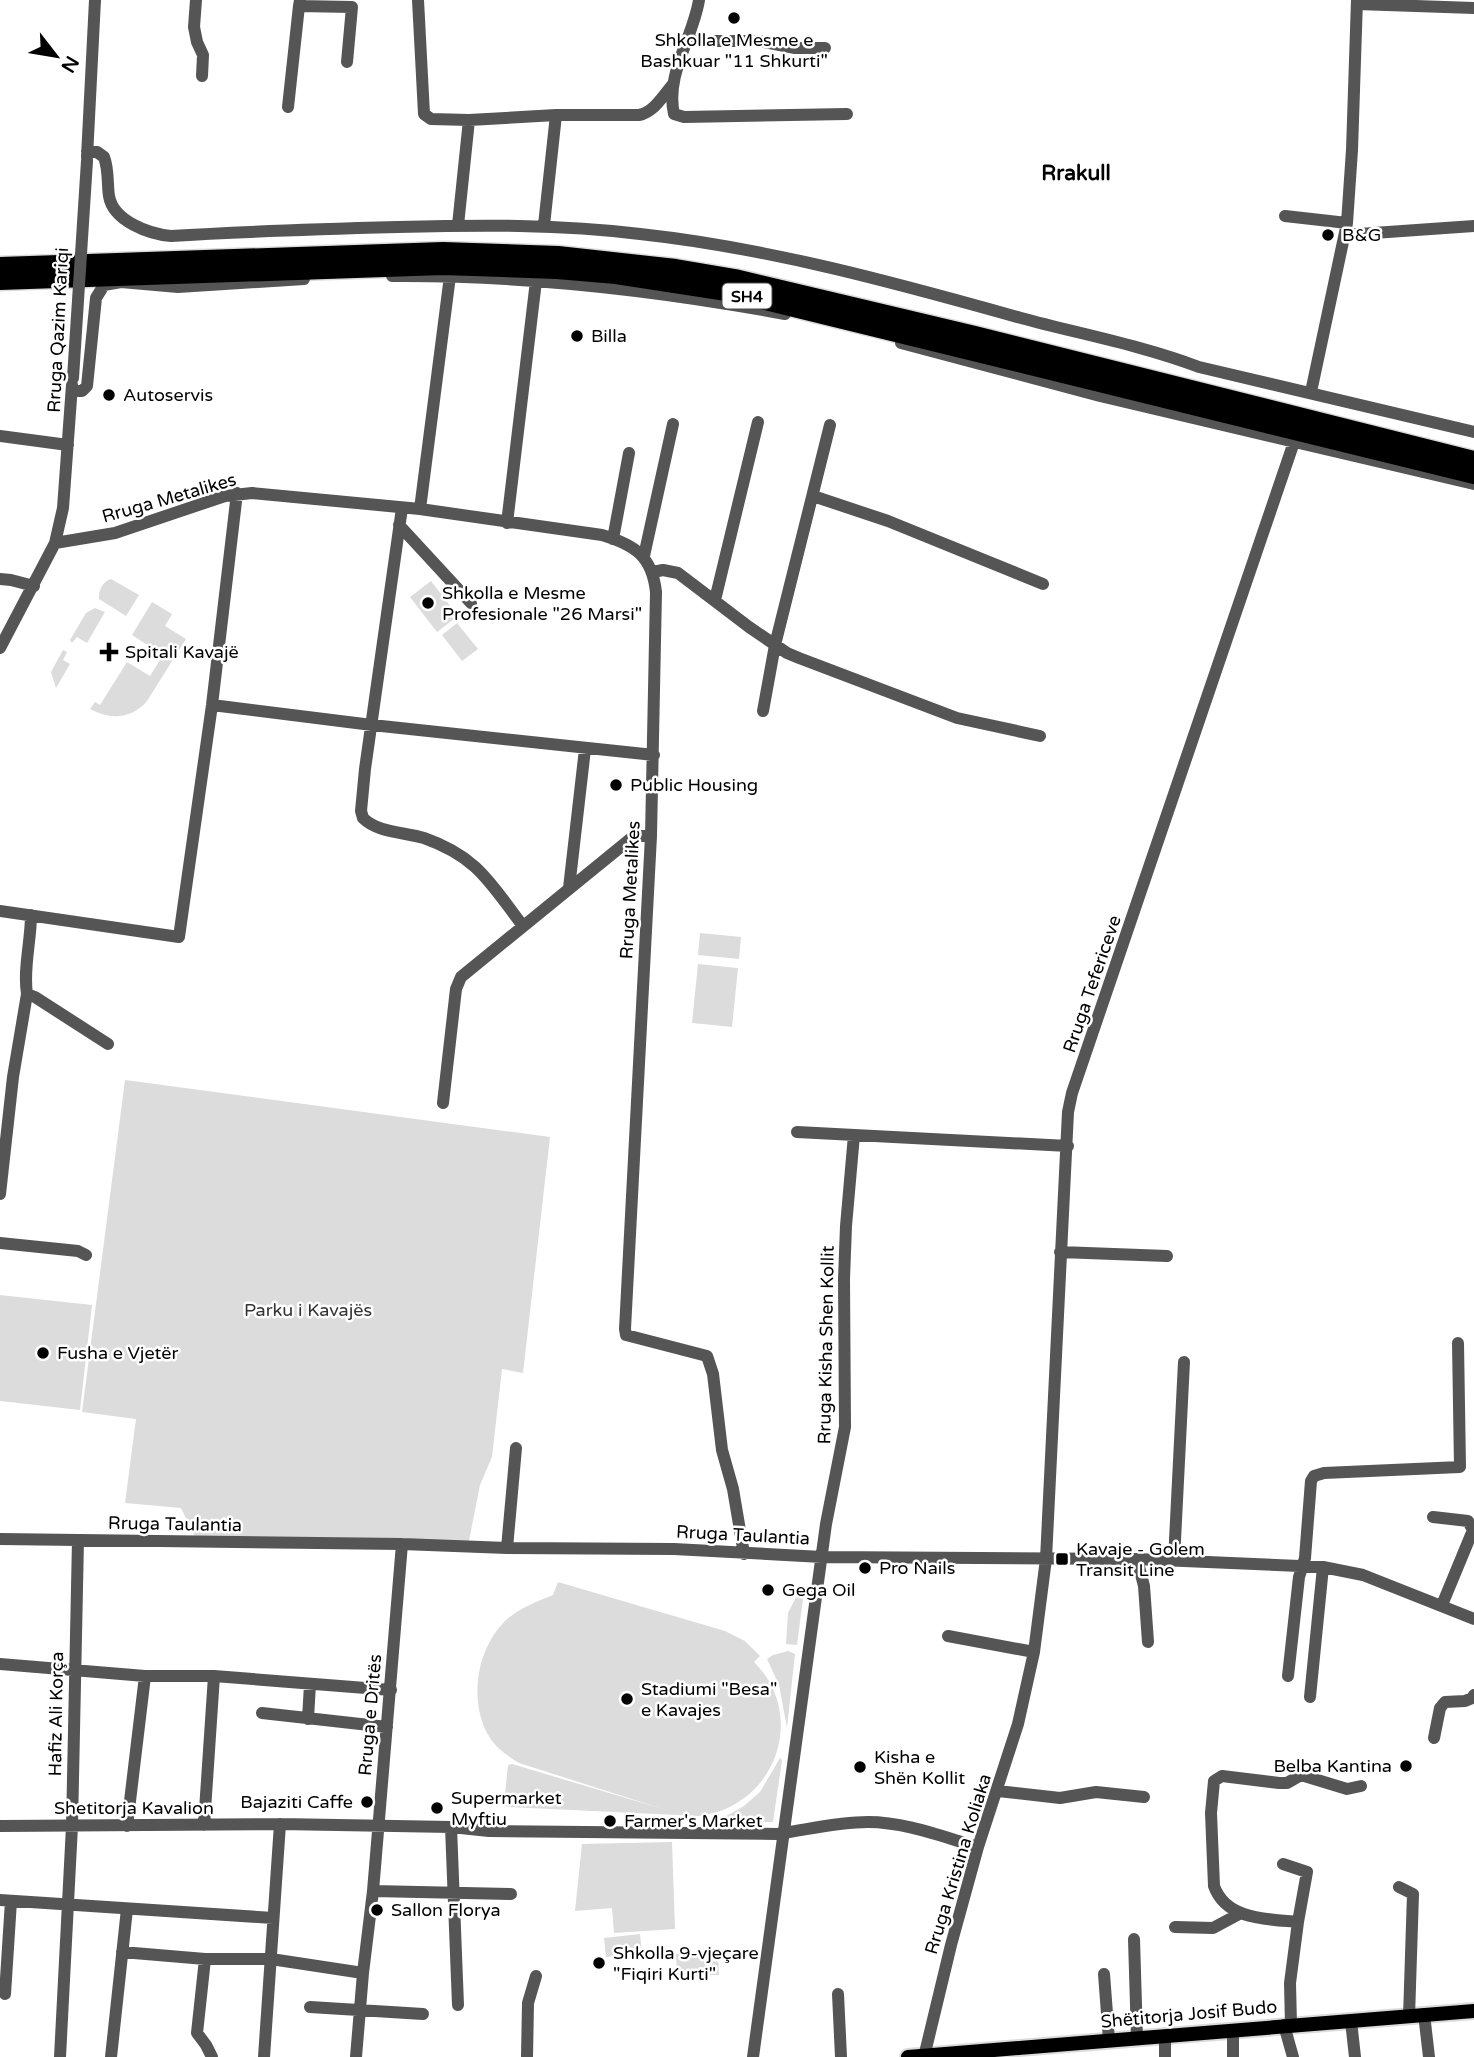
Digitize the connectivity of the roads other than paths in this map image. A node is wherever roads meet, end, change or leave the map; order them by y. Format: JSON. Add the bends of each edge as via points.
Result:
{"nodes":[{"id":1,"x":95,"y":0,"type":"edge"},
{"id":2,"x":196,"y":0,"type":"edge"},
{"id":3,"x":418,"y":0,"type":"edge"},
{"id":4,"x":699,"y":0,"type":"edge"},
{"id":5,"x":1357,"y":2,"type":"edge"},
{"id":6,"x":300,"y":3,"type":"edge"},
{"id":7,"x":1474,"y":8,"type":"edge"},
{"id":8,"x":687,"y":41,"type":"junction"},
{"id":9,"x":825,"y":48,"type":"dead end"},
{"id":10,"x":347,"y":62,"type":"dead end"},
{"id":11,"x":202,"y":76,"type":"dead end"},
{"id":12,"x":673,"y":84,"type":"junction"},
{"id":13,"x":288,"y":107,"type":"dead end"},
{"id":14,"x":848,"y":114,"type":"dead end"},
{"id":15,"x":556,"y":115,"type":"junction"},
{"id":16,"x":470,"y":120,"type":"junction"},
{"id":17,"x":87,"y":156,"type":"junction"},
{"id":18,"x":1285,"y":216,"type":"dead end"},
{"id":19,"x":458,"y":225,"type":"junction"},
{"id":20,"x":544,"y":225,"type":"junction"},
{"id":21,"x":1474,"y":226,"type":"edge"},
{"id":22,"x":1346,"y":229,"type":"junction"},
{"id":23,"x":0,"y":266,"type":"edge"},
{"id":24,"x":450,"y":276,"type":"junction"},
{"id":25,"x":0,"y":281,"type":"edge"},
{"id":26,"x":536,"y":281,"type":"junction"},
{"id":27,"x":72,"y":384,"type":"junction"},
{"id":28,"x":1311,"y":392,"type":"junction"},
{"id":29,"x":758,"y":422,"type":"dead end"},
{"id":30,"x":673,"y":424,"type":"dead end"},
{"id":31,"x":830,"y":425,"type":"dead end"},
{"id":32,"x":1474,"y":432,"type":"edge"},
{"id":33,"x":0,"y":436,"type":"edge"},
{"id":34,"x":1294,"y":442,"type":"junction"},
{"id":35,"x":68,"y":444,"type":"junction"},
{"id":36,"x":629,"y":453,"type":"dead end"},
{"id":37,"x":1474,"y":460,"type":"edge"},
{"id":38,"x":1470,"y":480,"type":"edge"},
{"id":39,"x":237,"y":493,"type":"junction"},
{"id":40,"x":813,"y":496,"type":"junction"},
{"id":41,"x":402,"y":508,"type":"junction"},
{"id":42,"x":420,"y":509,"type":"junction"},
{"id":43,"x":507,"y":523,"type":"junction"},
{"id":44,"x":399,"y":525,"type":"junction"},
{"id":45,"x":614,"y":539,"type":"junction"},
{"id":46,"x":55,"y":543,"type":"junction"},
{"id":47,"x":643,"y":556,"type":"junction"},
{"id":48,"x":653,"y":572,"type":"junction"},
{"id":49,"x":0,"y":579,"type":"edge"},
{"id":50,"x":1043,"y":584,"type":"dead end"},
{"id":51,"x":34,"y":586,"type":"junction"},
{"id":52,"x":715,"y":600,"type":"junction"},
{"id":53,"x":471,"y":603,"type":"dead end"},
{"id":54,"x":775,"y":645,"type":"junction"},
{"id":55,"x":0,"y":648,"type":"edge"},
{"id":56,"x":212,"y":705,"type":"junction"},
{"id":57,"x":763,"y":711,"type":"dead end"},
{"id":58,"x":372,"y":725,"type":"junction"},
{"id":59,"x":1040,"y":736,"type":"dead end"},
{"id":60,"x":585,"y":748,"type":"junction"},
{"id":61,"x":654,"y":755,"type":"junction"},
{"id":62,"x":651,"y":836,"type":"junction"},
{"id":63,"x":569,"y":888,"type":"junction"},
{"id":64,"x":0,"y":911,"type":"edge"},
{"id":65,"x":32,"y":915,"type":"junction"},
{"id":66,"x":523,"y":926,"type":"junction"},
{"id":67,"x":27,"y":995,"type":"junction"},
{"id":68,"x":108,"y":1045,"type":"dead end"},
{"id":69,"x":443,"y":1103,"type":"dead end"},
{"id":70,"x":797,"y":1132,"type":"dead end"},
{"id":71,"x":854,"y":1135,"type":"junction"},
{"id":72,"x":1068,"y":1146,"type":"junction"},
{"id":73,"x":0,"y":1194,"type":"edge"},
{"id":74,"x":0,"y":1243,"type":"edge"},
{"id":75,"x":1060,"y":1252,"type":"junction"},
{"id":76,"x":86,"y":1255,"type":"dead end"},
{"id":77,"x":1167,"y":1255,"type":"dead end"},
{"id":78,"x":1458,"y":1343,"type":"dead end"},
{"id":79,"x":1184,"y":1362,"type":"dead end"},
{"id":80,"x":516,"y":1448,"type":"dead end"},
{"id":81,"x":1467,"y":1467,"type":"edge"},
{"id":82,"x":1433,"y":1517,"type":"dead end"},
{"id":83,"x":0,"y":1539,"type":"edge"},
{"id":84,"x":78,"y":1540,"type":"junction"},
{"id":85,"x":402,"y":1544,"type":"junction"},
{"id":86,"x":507,"y":1548,"type":"junction"},
{"id":87,"x":744,"y":1553,"type":"junction"},
{"id":88,"x":822,"y":1557,"type":"junction"},
{"id":89,"x":1045,"y":1559,"type":"junction"},
{"id":90,"x":1137,"y":1559,"type":"junction"},
{"id":91,"x":1174,"y":1560,"type":"junction"},
{"id":92,"x":1302,"y":1566,"type":"junction"},
{"id":93,"x":1323,"y":1567,"type":"junction"},
{"id":94,"x":1442,"y":1605,"type":"junction"},
{"id":95,"x":1474,"y":1619,"type":"edge"},
{"id":96,"x":948,"y":1636,"type":"dead end"},
{"id":97,"x":1148,"y":1642,"type":"dead end"},
{"id":98,"x":1034,"y":1652,"type":"junction"},
{"id":99,"x":0,"y":1664,"type":"edge"},
{"id":100,"x":75,"y":1670,"type":"junction"},
{"id":101,"x":145,"y":1676,"type":"junction"},
{"id":102,"x":214,"y":1676,"type":"junction"},
{"id":103,"x":1288,"y":1676,"type":"dead end"},
{"id":104,"x":310,"y":1684,"type":"junction"},
{"id":105,"x":391,"y":1690,"type":"junction"},
{"id":106,"x":1474,"y":1695,"type":"edge"},
{"id":107,"x":1310,"y":1698,"type":"dead end"},
{"id":108,"x":262,"y":1713,"type":"dead end"},
{"id":109,"x":308,"y":1719,"type":"junction"},
{"id":110,"x":387,"y":1727,"type":"junction"},
{"id":111,"x":1434,"y":1738,"type":"dead end"},
{"id":112,"x":1361,"y":1786,"type":"dead end"},
{"id":113,"x":998,"y":1791,"type":"junction"},
{"id":114,"x":1144,"y":1797,"type":"dead end"},
{"id":115,"x":280,"y":1824,"type":"junction"},
{"id":116,"x":204,"y":1825,"type":"junction"},
{"id":117,"x":0,"y":1826,"type":"edge"},
{"id":118,"x":72,"y":1826,"type":"junction"},
{"id":119,"x":127,"y":1826,"type":"junction"},
{"id":120,"x":377,"y":1827,"type":"junction"},
{"id":121,"x":451,"y":1827,"type":"junction"},
{"id":122,"x":783,"y":1833,"type":"junction"},
{"id":123,"x":978,"y":1847,"type":"junction"},
{"id":124,"x":1283,"y":1864,"type":"dead end"},
{"id":125,"x":1399,"y":1887,"type":"dead end"},
{"id":126,"x":373,"y":1891,"type":"junction"},
{"id":127,"x":454,"y":1892,"type":"junction"},
{"id":128,"x":511,"y":1894,"type":"dead end"},
{"id":129,"x":6,"y":1901,"type":"edge"},
{"id":130,"x":69,"y":1905,"type":"junction"},
{"id":131,"x":127,"y":1909,"type":"junction"},
{"id":132,"x":1241,"y":1913,"type":"junction"},
{"id":133,"x":273,"y":1918,"type":"junction"},
{"id":134,"x":1298,"y":1922,"type":"junction"},
{"id":135,"x":1175,"y":1927,"type":"dead end"},
{"id":136,"x":1134,"y":1940,"type":"dead end"},
{"id":137,"x":4,"y":1950,"type":"edge"},
{"id":138,"x":122,"y":1952,"type":"junction"},
{"id":139,"x":205,"y":1959,"type":"junction"},
{"id":140,"x":271,"y":1959,"type":"junction"},
{"id":141,"x":363,"y":1973,"type":"junction"},
{"id":142,"x":1104,"y":1974,"type":"dead end"},
{"id":143,"x":536,"y":1976,"type":"dead end"},
{"id":144,"x":5,"y":1994,"type":"dead end"},
{"id":145,"x":838,"y":1994,"type":"dead end"},
{"id":146,"x":458,"y":2005,"type":"dead end"},
{"id":147,"x":310,"y":2007,"type":"dead end"},
{"id":148,"x":360,"y":2011,"type":"junction"},
{"id":149,"x":1474,"y":2011,"type":"edge"},
{"id":150,"x":423,"y":2014,"type":"dead end"},
{"id":151,"x":1424,"y":2014,"type":"junction"},
{"id":152,"x":1409,"y":2017,"type":"junction"},
{"id":153,"x":1351,"y":2021,"type":"junction"},
{"id":154,"x":1287,"y":2025,"type":"junction"},
{"id":155,"x":1233,"y":2031,"type":"junction"},
{"id":156,"x":1165,"y":2036,"type":"junction"},
{"id":157,"x":1138,"y":2038,"type":"junction"},
{"id":158,"x":1109,"y":2040,"type":"junction"},
{"id":159,"x":1061,"y":2050,"type":"edge"},
{"id":160,"x":954,"y":2054,"type":"edge"},
{"id":161,"x":924,"y":2056,"type":"edge"},
{"id":162,"x":60,"y":2057,"type":"edge"},
{"id":163,"x":111,"y":2057,"type":"edge"},
{"id":164,"x":212,"y":2057,"type":"edge"},
{"id":165,"x":264,"y":2057,"type":"edge"},
{"id":166,"x":356,"y":2057,"type":"edge"},
{"id":167,"x":527,"y":2057,"type":"edge"},
{"id":168,"x":753,"y":2057,"type":"edge"},
{"id":169,"x":841,"y":2057,"type":"edge"},
{"id":170,"x":908,"y":2057,"type":"edge"},
{"id":171,"x":1165,"y":2057,"type":"edge"},
{"id":172,"x":1233,"y":2057,"type":"edge"},
{"id":173,"x":1293,"y":2057,"type":"edge"},
{"id":174,"x":1355,"y":2057,"type":"edge"},
{"id":175,"x":1429,"y":2057,"type":"edge"}],
"edges":[{"from":1,"to":17,"type":"street","name":"Rruga Qazim Kariqi"},
{"from":2,"to":11,"type":"street","via":[[194,27],[203,55]]},
{"from":3,"to":16,"type":"street","via":[[424,114],[431,119]]},
{"from":4,"to":8,"type":"street"},
{"from":5,"to":7,"type":"street"},
{"from":5,"to":22,"type":"street"},
{"from":6,"to":10,"type":"street","via":[[352,7]]},
{"from":6,"to":13,"type":"street"},
{"from":8,"to":9,"type":"street"},
{"from":8,"to":12,"type":"street"},
{"from":12,"to":14,"type":"street","via":[[672,103],[678,116]]},
{"from":12,"to":15,"type":"street","via":[[647,113]]},
{"from":15,"to":16,"type":"street"},
{"from":15,"to":20,"type":"street"},
{"from":16,"to":19,"type":"street"},
{"from":17,"to":19,"type":"street","via":[[97,152],[104,157],[114,207],[156,234]]},
{"from":17,"to":27,"type":"street","name":"Rruga Qazim Kariqi","bridge":true},
{"from":18,"to":22,"type":"street"},
{"from":19,"to":20,"type":"street"},
{"from":20,"to":28,"type":"street","via":[[677,239],[814,264],[1166,354],[1199,367]]},
{"from":21,"to":22,"type":"street"},
{"from":22,"to":28,"type":"street"},
{"from":23,"to":37,"type":"highway","number":"SH4","via":[[443,251],[558,255],[664,267],[735,278]]},
{"from":24,"to":26,"type":"street"},
{"from":24,"to":27,"type":"street","via":[[337,276],[178,287],[111,282],[96,298],[87,386],[82,391]]},
{"from":24,"to":42,"type":"street"},
{"from":25,"to":38,"type":"highway","number":"SH4","via":[[443,265],[615,275],[733,293],[1397,456]]},
{"from":26,"to":34,"type":"street","via":[[618,288],[790,315]]},
{"from":26,"to":43,"type":"street"},
{"from":27,"to":35,"type":"street","name":"Rruga Qazim Kariqi"},
{"from":28,"to":32,"type":"street"},
{"from":29,"to":52,"type":"street"},
{"from":30,"to":47,"type":"street"},
{"from":31,"to":40,"type":"street"},
{"from":33,"to":35,"type":"street"},
{"from":34,"to":38,"type":"street"},
{"from":34,"to":72,"type":"street","name":"Rruga Tefericeve","via":[[1072,1093]]},
{"from":35,"to":46,"type":"street","name":"Rruga Qazim Kariqi"},
{"from":36,"to":45,"type":"street"},
{"from":39,"to":41,"type":"street","name":"Rruga Metalikes"},
{"from":39,"to":46,"type":"street","name":"Rruga Metalikes","via":[[115,533]]},
{"from":39,"to":56,"type":"street"},
{"from":40,"to":50,"type":"street"},
{"from":40,"to":54,"type":"street"},
{"from":41,"to":42,"type":"street","name":"Rruga Metalikes"},
{"from":41,"to":44,"type":"street"},
{"from":42,"to":43,"type":"street","name":"Rruga Metalikes"},
{"from":43,"to":45,"type":"street","name":"Rruga Metalikes"},
{"from":44,"to":53,"type":"street"},
{"from":44,"to":58,"type":"street"},
{"from":45,"to":47,"type":"street","name":"Rruga Metalikes"},
{"from":46,"to":51,"type":"street","name":"Rruga Qazim Kariqi"},
{"from":47,"to":48,"type":"street","name":"Rruga Metalikes"},
{"from":48,"to":52,"type":"street","via":[[678,573]]},
{"from":48,"to":61,"type":"street","name":"Rruga Metalikes"},
{"from":49,"to":51,"type":"street"},
{"from":51,"to":55,"type":"street","name":"Rruga Qazim Kariqi"},
{"from":52,"to":54,"type":"street"},
{"from":54,"to":57,"type":"street"},
{"from":54,"to":59,"type":"street","via":[[957,718]]},
{"from":56,"to":58,"type":"street"},
{"from":56,"to":65,"type":"street","via":[[179,937]]},
{"from":58,"to":60,"type":"street"},
{"from":58,"to":66,"type":"street","via":[[363,818],[376,827],[423,838],[459,853],[472,862]]},
{"from":60,"to":61,"type":"street"},
{"from":60,"to":63,"type":"street"},
{"from":61,"to":62,"type":"street","name":"Rruga Metalikes"},
{"from":62,"to":63,"type":"street","via":[[634,836]]},
{"from":62,"to":87,"type":"street","name":"Rruga Metalikes","via":[[625,1329],[626,1335],[708,1356]]},
{"from":63,"to":66,"type":"street"},
{"from":64,"to":65,"type":"street"},
{"from":65,"to":67,"type":"street"},
{"from":66,"to":69,"type":"street","via":[[458,982]]},
{"from":67,"to":68,"type":"street"},
{"from":67,"to":73,"type":"street"},
{"from":70,"to":71,"type":"street"},
{"from":71,"to":72,"type":"street"},
{"from":71,"to":88,"type":"street","name":"Rruga Kisha Shen Kollit","via":[[844,1279],[845,1427]]},
{"from":72,"to":75,"type":"street","name":"Rruga Tefericeve"},
{"from":74,"to":76,"type":"street"},
{"from":75,"to":77,"type":"street"},
{"from":75,"to":89,"type":"street","name":"Rruga Tefericeve"},
{"from":78,"to":81,"type":"street"},
{"from":79,"to":91,"type":"street"},
{"from":80,"to":86,"type":"street"},
{"from":81,"to":92,"type":"street","via":[[1314,1476]]},
{"from":82,"to":94,"type":"street","via":[[1468,1521],[1473,1530]]},
{"from":83,"to":84,"type":"street","name":"Rruga Taulantia"},
{"from":84,"to":85,"type":"street","name":"Rruga Taulantia"},
{"from":84,"to":100,"type":"street","name":"Hafiz Ali Korça"},
{"from":85,"to":86,"type":"street","name":"Rruga Taulantia"},
{"from":85,"to":105,"type":"street","name":"Rruga e Dritës"},
{"from":86,"to":87,"type":"street","name":"Rruga Taulantia"},
{"from":87,"to":88,"type":"street","name":"Rruga Taulantia"},
{"from":88,"to":89,"type":"street","name":"Rruga Taulantia"},
{"from":88,"to":122,"type":"street","name":"Rruga Kisha Shen Kollit"},
{"from":89,"to":90,"type":"street","name":"Rruga Taulantia"},
{"from":89,"to":98,"type":"street","name":"Rruga Kristina Koliaka"},
{"from":90,"to":91,"type":"street","name":"Rruga Taulantia"},
{"from":90,"to":97,"type":"street"},
{"from":91,"to":92,"type":"street","name":"Rruga Taulantia"},
{"from":92,"to":93,"type":"street","name":"Rruga Taulantia"},
{"from":92,"to":103,"type":"street"},
{"from":93,"to":94,"type":"street","name":"Rruga Taulantia","via":[[1363,1576]]},
{"from":93,"to":107,"type":"street"},
{"from":94,"to":95,"type":"street","name":"Rruga Taulantia"},
{"from":96,"to":98,"type":"street"},
{"from":98,"to":113,"type":"street","name":"Rruga Kristina Koliaka"},
{"from":99,"to":100,"type":"street"},
{"from":100,"to":101,"type":"street"},
{"from":100,"to":118,"type":"street","name":"Hafiz Ali Korça"},
{"from":101,"to":102,"type":"street"},
{"from":101,"to":119,"type":"street"},
{"from":102,"to":104,"type":"street"},
{"from":102,"to":116,"type":"street"},
{"from":104,"to":105,"type":"street"},
{"from":104,"to":109,"type":"street"},
{"from":105,"to":110,"type":"street","name":"Rruga e Dritës"},
{"from":106,"to":111,"type":"street","via":[[1465,1701],[1445,1702]]},
{"from":108,"to":109,"type":"street"},
{"from":109,"to":110,"type":"street"},
{"from":110,"to":120,"type":"street","name":"Rruga e Dritës"},
{"from":112,"to":132,"type":"street","via":[[1347,1789],[1301,1775],[1287,1783],[1217,1778],[1210,1813],[1214,1886],[1217,1896]]},
{"from":113,"to":114,"type":"street","via":[[1060,1798],[1096,1792]]},
{"from":113,"to":123,"type":"street","name":"Rruga Kristina Koliaka"},
{"from":115,"to":116,"type":"street","name":"Shetitorja Kavalion"},
{"from":115,"to":120,"type":"street","name":"Shetitorja Kavalion"},
{"from":115,"to":133,"type":"street"},
{"from":116,"to":119,"type":"street","name":"Shetitorja Kavalion"},
{"from":117,"to":118,"type":"street","name":"Shetitorja Kavalion"},
{"from":118,"to":119,"type":"street","name":"Shetitorja Kavalion"},
{"from":118,"to":130,"type":"street","name":"Hafiz Ali Korça"},
{"from":120,"to":121,"type":"street","name":"Shetitorja Kavalion"},
{"from":120,"to":126,"type":"street","name":"Rruga e Dritës"},
{"from":121,"to":122,"type":"street","name":"Shetitorja Kavalion"},
{"from":121,"to":127,"type":"street"},
{"from":122,"to":123,"type":"street","name":"Shetitorja Kavalion","via":[[870,1822]]},
{"from":122,"to":168,"type":"street","name":"Rruga Kisha Shen Kollit"},
{"from":123,"to":161,"type":"street","name":"Rruga Kristina Koliaka"},
{"from":124,"to":134,"type":"street","via":[[1307,1872]]},
{"from":125,"to":152,"type":"street","via":[[1413,1894]]},
{"from":126,"to":127,"type":"street"},
{"from":126,"to":141,"type":"street","name":"Rruga e Dritës"},
{"from":127,"to":128,"type":"street"},
{"from":127,"to":146,"type":"street"},
{"from":129,"to":130,"type":"street"},
{"from":129,"to":137,"type":"street"},
{"from":130,"to":131,"type":"street"},
{"from":130,"to":162,"type":"street","name":"Hafiz Ali Korça"},
{"from":131,"to":133,"type":"street"},
{"from":131,"to":138,"type":"street"},
{"from":132,"to":134,"type":"street"},
{"from":132,"to":135,"type":"street","via":[[1213,1928]]},
{"from":133,"to":140,"type":"street"},
{"from":134,"to":154,"type":"street"},
{"from":136,"to":157,"type":"street"},
{"from":137,"to":144,"type":"street"},
{"from":138,"to":139,"type":"street"},
{"from":138,"to":163,"type":"street"},
{"from":139,"to":140,"type":"street"},
{"from":139,"to":164,"type":"street","via":[[197,2033]]},
{"from":140,"to":141,"type":"street"},
{"from":140,"to":165,"type":"street"},
{"from":141,"to":148,"type":"street","name":"Rruga e Dritës"},
{"from":142,"to":158,"type":"street"},
{"from":143,"to":167,"type":"street","via":[[527,2003]]},
{"from":145,"to":169,"type":"street"},
{"from":147,"to":148,"type":"street"},
{"from":148,"to":150,"type":"street"},
{"from":148,"to":166,"type":"street","name":"Rruga e Dritës"},
{"from":149,"to":151,"type":"main road","name":"Shëtitorja Josif Budo"},
{"from":151,"to":152,"type":"main road","name":"Shëtitorja Josif Budo"},
{"from":151,"to":175,"type":"street"},
{"from":152,"to":153,"type":"main road","name":"Shëtitorja Josif Budo"},
{"from":153,"to":154,"type":"main road","name":"Shëtitorja Josif Budo"},
{"from":153,"to":174,"type":"street"},
{"from":154,"to":155,"type":"main road","name":"Shëtitorja Josif Budo"},
{"from":154,"to":173,"type":"street"},
{"from":155,"to":156,"type":"main road","name":"Shëtitorja Josif Budo"},
{"from":155,"to":172,"type":"street"},
{"from":156,"to":157,"type":"main road","name":"Shëtitorja Josif Budo"},
{"from":156,"to":171,"type":"street"},
{"from":157,"to":158,"type":"main road","name":"Shëtitorja Josif Budo"},
{"from":158,"to":159,"type":"main road","name":"Shëtitorja Josif Budo"},
{"from":159,"to":160,"type":"main road","name":"Shëtitorja Josif Budo"},
{"from":160,"to":161,"type":"main road","name":"Shëtitorja Josif Budo"},
{"from":161,"to":170,"type":"main road","name":"Shëtitorja Josif Budo"}]}
